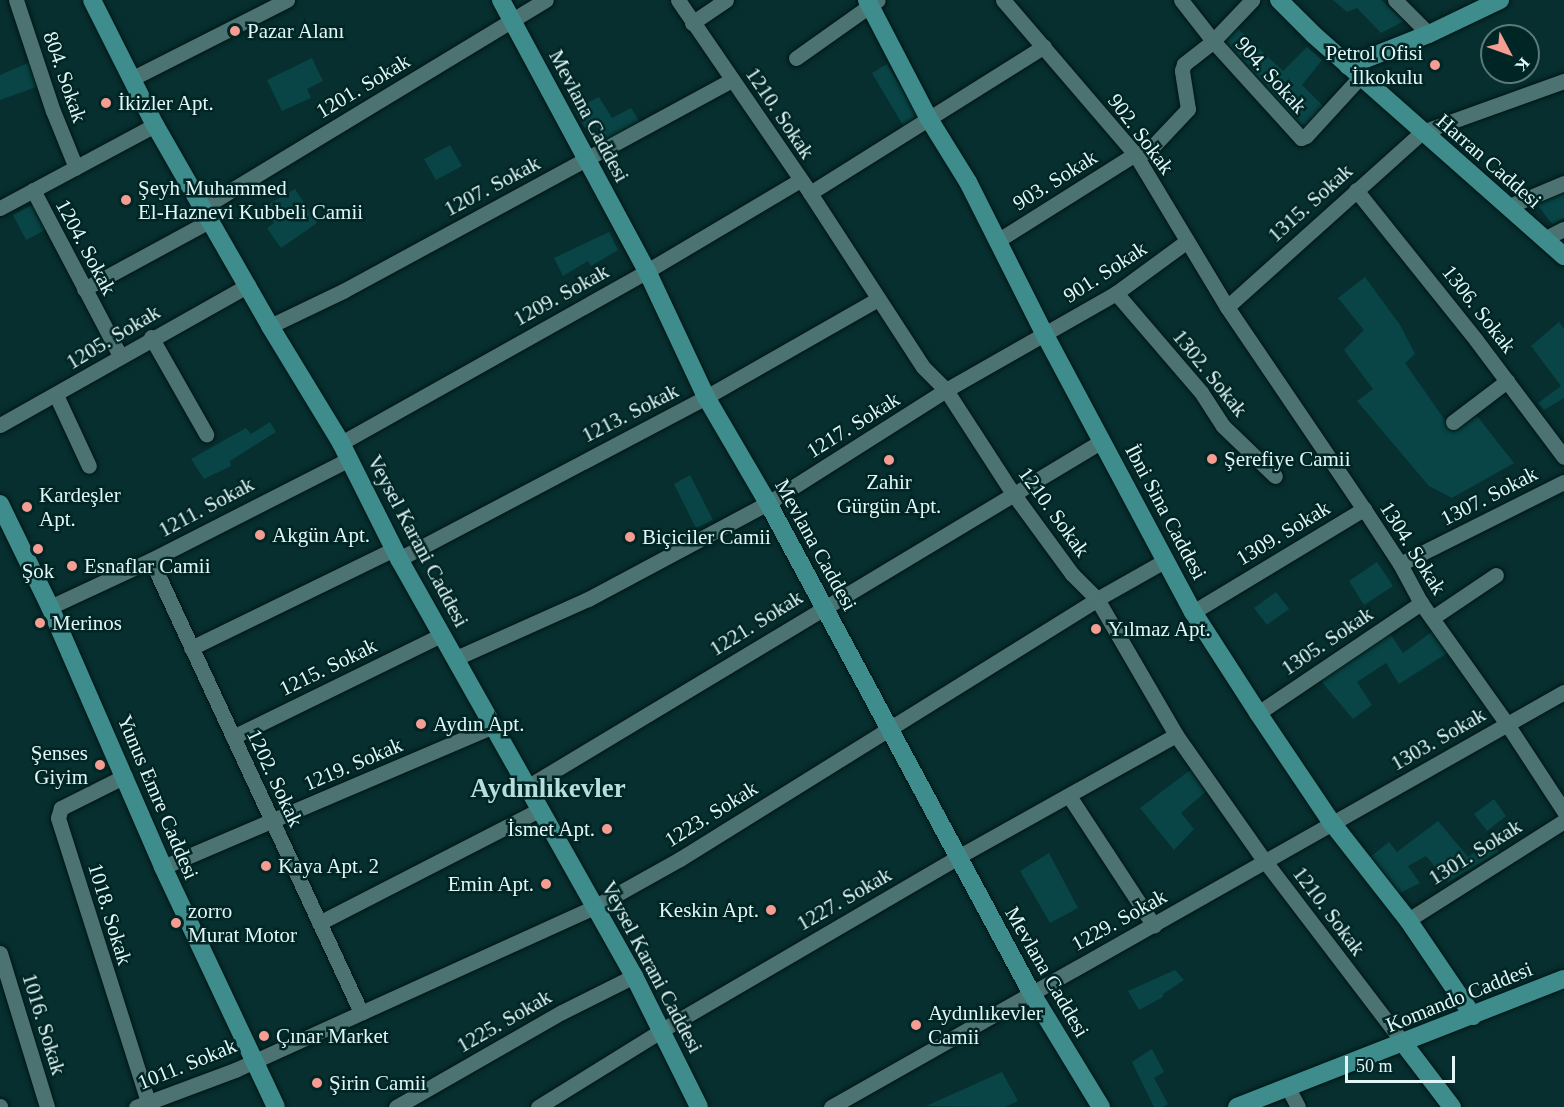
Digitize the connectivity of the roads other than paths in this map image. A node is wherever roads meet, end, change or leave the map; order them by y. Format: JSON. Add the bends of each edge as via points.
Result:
{"nodes":[{"id":1,"x":16,"y":0,"type":"edge"},
{"id":2,"x":92,"y":0,"type":"edge"},
{"id":3,"x":287,"y":0,"type":"edge"},
{"id":4,"x":501,"y":0,"type":"edge"},
{"id":5,"x":546,"y":0,"type":"edge"},
{"id":6,"x":678,"y":0,"type":"edge"},
{"id":7,"x":726,"y":0,"type":"edge"},
{"id":8,"x":1003,"y":0,"type":"edge"},
{"id":9,"x":1181,"y":0,"type":"edge"},
{"id":10,"x":1252,"y":0,"type":"edge"},
{"id":11,"x":1279,"y":0,"type":"edge"},
{"id":12,"x":1395,"y":0,"type":"edge"},
{"id":13,"x":1493,"y":1,"type":"edge"},
{"id":14,"x":872,"y":2,"type":"edge"},
{"id":15,"x":512,"y":20,"type":"junction"},
{"id":16,"x":692,"y":23,"type":"junction"},
{"id":17,"x":1429,"y":34,"type":"junction"},
{"id":18,"x":1213,"y":41,"type":"junction"},
{"id":19,"x":1044,"y":46,"type":"junction"},
{"id":20,"x":796,"y":58,"type":"dead end"},
{"id":21,"x":1354,"y":71,"type":"junction"},
{"id":22,"x":131,"y":79,"type":"junction"},
{"id":23,"x":732,"y":80,"type":"junction"},
{"id":24,"x":1564,"y":81,"type":"edge"},
{"id":25,"x":929,"y":119,"type":"junction"},
{"id":26,"x":155,"y":126,"type":"junction"},
{"id":27,"x":1422,"y":132,"type":"junction"},
{"id":28,"x":1135,"y":154,"type":"junction"},
{"id":29,"x":586,"y":159,"type":"junction"},
{"id":30,"x":76,"y":168,"type":"junction"},
{"id":31,"x":800,"y":180,"type":"junction"},
{"id":32,"x":1564,"y":183,"type":"edge"},
{"id":33,"x":33,"y":190,"type":"junction"},
{"id":34,"x":1356,"y":190,"type":"junction"},
{"id":35,"x":810,"y":193,"type":"junction"},
{"id":36,"x":0,"y":206,"type":"edge"},
{"id":37,"x":1507,"y":207,"type":"junction"},
{"id":38,"x":205,"y":214,"type":"junction"},
{"id":39,"x":1564,"y":229,"type":"edge"},
{"id":40,"x":1544,"y":239,"type":"junction"},
{"id":41,"x":997,"y":241,"type":"junction"},
{"id":42,"x":1187,"y":241,"type":"junction"},
{"id":43,"x":1564,"y":256,"type":"edge"},
{"id":44,"x":647,"y":271,"type":"junction"},
{"id":45,"x":248,"y":285,"type":"junction"},
{"id":46,"x":84,"y":289,"type":"junction"},
{"id":47,"x":1116,"y":292,"type":"junction"},
{"id":48,"x":878,"y":299,"type":"junction"},
{"id":49,"x":1227,"y":306,"type":"junction"},
{"id":50,"x":270,"y":326,"type":"junction"},
{"id":51,"x":1045,"y":335,"type":"junction"},
{"id":52,"x":151,"y":337,"type":"junction"},
{"id":53,"x":120,"y":356,"type":"junction"},
{"id":54,"x":1507,"y":381,"type":"junction"},
{"id":55,"x":946,"y":390,"type":"junction"},
{"id":56,"x":56,"y":395,"type":"junction"},
{"id":57,"x":706,"y":397,"type":"junction"},
{"id":58,"x":1453,"y":422,"type":"dead end"},
{"id":59,"x":0,"y":425,"type":"edge"},
{"id":60,"x":206,"y":434,"type":"dead end"},
{"id":61,"x":1102,"y":441,"type":"junction"},
{"id":62,"x":345,"y":451,"type":"junction"},
{"id":63,"x":1564,"y":458,"type":"edge"},
{"id":64,"x":89,"y":466,"type":"dead end"},
{"id":65,"x":1275,"y":476,"type":"dead end"},
{"id":66,"x":1564,"y":482,"type":"edge"},
{"id":67,"x":1012,"y":492,"type":"junction"},
{"id":68,"x":768,"y":503,"type":"junction"},
{"id":69,"x":0,"y":504,"type":"edge"},
{"id":70,"x":1364,"y":509,"type":"junction"},
{"id":71,"x":396,"y":554,"type":"junction"},
{"id":72,"x":151,"y":560,"type":"junction"},
{"id":73,"x":1166,"y":560,"type":"junction"},
{"id":74,"x":1400,"y":564,"type":"junction"},
{"id":75,"x":1496,"y":575,"type":"dead end"},
{"id":76,"x":1097,"y":598,"type":"junction"},
{"id":77,"x":1421,"y":603,"type":"junction"},
{"id":78,"x":824,"y":606,"type":"junction"},
{"id":79,"x":50,"y":607,"type":"junction"},
{"id":80,"x":1193,"y":612,"type":"junction"},
{"id":81,"x":1432,"y":618,"type":"junction"},
{"id":82,"x":441,"y":635,"type":"junction"},
{"id":83,"x":191,"y":648,"type":"junction"},
{"id":84,"x":456,"y":658,"type":"junction"},
{"id":85,"x":1564,"y":692,"type":"edge"},
{"id":86,"x":1258,"y":713,"type":"junction"},
{"id":87,"x":1507,"y":724,"type":"junction"},
{"id":88,"x":493,"y":726,"type":"junction"},
{"id":89,"x":889,"y":728,"type":"junction"},
{"id":90,"x":1176,"y":735,"type":"junction"},
{"id":91,"x":233,"y":737,"type":"junction"},
{"id":92,"x":125,"y":776,"type":"junction"},
{"id":93,"x":527,"y":787,"type":"junction"},
{"id":94,"x":1069,"y":796,"type":"junction"},
{"id":95,"x":539,"y":810,"type":"junction"},
{"id":96,"x":1564,"y":811,"type":"edge"},
{"id":97,"x":272,"y":820,"type":"junction"},
{"id":98,"x":1564,"y":821,"type":"edge"},
{"id":99,"x":1332,"y":823,"type":"junction"},
{"id":100,"x":956,"y":858,"type":"junction"},
{"id":101,"x":1264,"y":861,"type":"junction"},
{"id":102,"x":163,"y":867,"type":"junction"},
{"id":103,"x":594,"y":908,"type":"junction"},
{"id":104,"x":1408,"y":920,"type":"junction"},
{"id":105,"x":320,"y":922,"type":"junction"},
{"id":106,"x":1154,"y":926,"type":"junction"},
{"id":107,"x":0,"y":953,"type":"edge"},
{"id":108,"x":634,"y":976,"type":"junction"},
{"id":109,"x":1564,"y":979,"type":"edge"},
{"id":110,"x":1031,"y":992,"type":"junction"},
{"id":111,"x":361,"y":1013,"type":"junction"},
{"id":112,"x":1473,"y":1016,"type":"junction"},
{"id":113,"x":662,"y":1030,"type":"junction"},
{"id":114,"x":1404,"y":1044,"type":"junction"},
{"id":115,"x":254,"y":1060,"type":"junction"},
{"id":116,"x":1288,"y":1088,"type":"junction"},
{"id":117,"x":142,"y":1104,"type":"edge"},
{"id":118,"x":48,"y":1107,"type":"edge"},
{"id":119,"x":276,"y":1107,"type":"edge"},
{"id":120,"x":396,"y":1107,"type":"edge"},
{"id":121,"x":538,"y":1107,"type":"edge"},
{"id":122,"x":699,"y":1107,"type":"edge"},
{"id":123,"x":831,"y":1107,"type":"edge"},
{"id":124,"x":1101,"y":1107,"type":"edge"},
{"id":125,"x":1237,"y":1107,"type":"edge"},
{"id":126,"x":1298,"y":1107,"type":"edge"},
{"id":127,"x":1452,"y":1107,"type":"edge"}],
"edges":[{"from":1,"to":30,"type":"street","name":"804. Sokak","via":[[52,111]]},
{"from":2,"to":22,"type":"street","name":"Veysel Karani Caddesi"},
{"from":3,"to":22,"type":"street"},
{"from":4,"to":15,"type":"street","name":"Mevlana Caddesi"},
{"from":5,"to":15,"type":"street","name":"1201. Sokak"},
{"from":6,"to":16,"type":"street","name":"1210. Sokak"},
{"from":7,"to":16,"type":"street"},
{"from":8,"to":19,"type":"street","name":"902. Sokak"},
{"from":9,"to":18,"type":"street","name":"904. Sokak"},
{"from":10,"to":18,"type":"street"},
{"from":11,"to":21,"type":"street","name":"Harran Caddesi"},
{"from":12,"to":17,"type":"street"},
{"from":13,"to":17,"type":"street"},
{"from":14,"to":20,"type":"street"},
{"from":14,"to":25,"type":"street","name":"İbni Sina Caddesi"},
{"from":15,"to":29,"type":"street","name":"Mevlana Caddesi"},
{"from":15,"to":38,"type":"street","name":"1201. Sokak"},
{"from":16,"to":23,"type":"street","name":"1210. Sokak"},
{"from":17,"to":21,"type":"street"},
{"from":18,"to":21,"type":"street","name":"904. Sokak","via":[[1301,138]]},
{"from":18,"to":28,"type":"street","name":"903. Sokak","via":[[1184,64],[1188,109],[1184,115],[1145,152]]},
{"from":19,"to":25,"type":"street"},
{"from":19,"to":28,"type":"street","name":"902. Sokak"},
{"from":21,"to":27,"type":"street","name":"Harran Caddesi"},
{"from":22,"to":26,"type":"street","name":"Veysel Karani Caddesi"},
{"from":23,"to":29,"type":"street","name":"1207. Sokak"},
{"from":23,"to":31,"type":"street","name":"1210. Sokak"},
{"from":24,"to":27,"type":"street"},
{"from":25,"to":35,"type":"street"},
{"from":25,"to":41,"type":"street","name":"İbni Sina Caddesi","via":[[968,182]]},
{"from":26,"to":30,"type":"street"},
{"from":26,"to":38,"type":"street","name":"Veysel Karani Caddesi"},
{"from":27,"to":34,"type":"street","name":"1315. Sokak"},
{"from":27,"to":37,"type":"street","name":"Harran Caddesi"},
{"from":28,"to":41,"type":"street","name":"903. Sokak"},
{"from":28,"to":42,"type":"street","name":"902. Sokak"},
{"from":29,"to":44,"type":"street","name":"Mevlana Caddesi"},
{"from":29,"to":50,"type":"street","name":"1207. Sokak","via":[[343,291]]},
{"from":30,"to":33,"type":"street"},
{"from":31,"to":35,"type":"street","name":"1210. Sokak"},
{"from":31,"to":44,"type":"street","name":"1209. Sokak"},
{"from":32,"to":37,"type":"street"},
{"from":33,"to":36,"type":"street"},
{"from":33,"to":46,"type":"street","name":"1204. Sokak"},
{"from":34,"to":49,"type":"street","name":"1315. Sokak"},
{"from":34,"to":54,"type":"street","name":"1306. Sokak"},
{"from":35,"to":48,"type":"street","name":"1210. Sokak"},
{"from":37,"to":40,"type":"street","name":"Harran Caddesi"},
{"from":38,"to":45,"type":"street","name":"Veysel Karani Caddesi"},
{"from":38,"to":46,"type":"street","name":"1201. Sokak"},
{"from":39,"to":40,"type":"street"},
{"from":40,"to":43,"type":"street","name":"Harran Caddesi"},
{"from":41,"to":51,"type":"street","name":"İbni Sina Caddesi"},
{"from":42,"to":47,"type":"street","name":"901. Sokak"},
{"from":42,"to":49,"type":"street","name":"902. Sokak"},
{"from":44,"to":57,"type":"street","name":"Mevlana Caddesi"},
{"from":44,"to":62,"type":"street","name":"1209. Sokak"},
{"from":45,"to":50,"type":"street","name":"Veysel Karani Caddesi"},
{"from":45,"to":52,"type":"street","name":"1205. Sokak"},
{"from":46,"to":53,"type":"street","name":"1204. Sokak"},
{"from":47,"to":51,"type":"street","name":"901. Sokak"},
{"from":47,"to":65,"type":"street","name":"1302. Sokak","via":[[1200,392],[1223,426]]},
{"from":48,"to":55,"type":"street","name":"1210. Sokak","via":[[923,367]]},
{"from":48,"to":57,"type":"street","name":"1213. Sokak"},
{"from":49,"to":70,"type":"street","name":"1304. Sokak"},
{"from":50,"to":62,"type":"street","name":"Veysel Karani Caddesi"},
{"from":51,"to":55,"type":"street","name":"1217. Sokak"},
{"from":51,"to":61,"type":"street","name":"İbni Sina Caddesi"},
{"from":52,"to":53,"type":"street","name":"1205. Sokak"},
{"from":52,"to":60,"type":"street"},
{"from":53,"to":56,"type":"street","name":"1205. Sokak"},
{"from":54,"to":58,"type":"street"},
{"from":54,"to":63,"type":"street","name":"1306. Sokak"},
{"from":55,"to":67,"type":"street","name":"1210. Sokak"},
{"from":55,"to":68,"type":"street","name":"1217. Sokak"},
{"from":56,"to":59,"type":"street","name":"1205. Sokak"},
{"from":56,"to":64,"type":"street"},
{"from":57,"to":68,"type":"street","name":"Mevlana Caddesi"},
{"from":57,"to":71,"type":"street","name":"1213. Sokak"},
{"from":61,"to":67,"type":"street","name":"1221. Sokak"},
{"from":61,"to":73,"type":"street","name":"İbni Sina Caddesi"},
{"from":62,"to":71,"type":"street","name":"Veysel Karani Caddesi"},
{"from":62,"to":72,"type":"street","name":"1211. Sokak"},
{"from":66,"to":74,"type":"street","name":"1307. Sokak"},
{"from":67,"to":76,"type":"street","name":"1210. Sokak","via":[[1072,573]]},
{"from":67,"to":78,"type":"street","name":"1221. Sokak"},
{"from":68,"to":78,"type":"street","name":"Mevlana Caddesi"},
{"from":68,"to":84,"type":"street","name":"1217. Sokak","via":[[588,599]]},
{"from":69,"to":79,"type":"street","name":"Yunus Emre Caddesi"},
{"from":70,"to":74,"type":"street","name":"1304. Sokak"},
{"from":70,"to":80,"type":"street","name":"1309. Sokak"},
{"from":71,"to":82,"type":"street","name":"Veysel Karani Caddesi"},
{"from":71,"to":83,"type":"street","name":"1213. Sokak"},
{"from":72,"to":79,"type":"street","name":"1211. Sokak"},
{"from":72,"to":83,"type":"street","name":"1202. Sokak"},
{"from":73,"to":76,"type":"street","name":"1223. Sokak"},
{"from":73,"to":80,"type":"street","name":"İbni Sina Caddesi"},
{"from":74,"to":77,"type":"street","name":"1304. Sokak"},
{"from":75,"to":81,"type":"street"},
{"from":76,"to":89,"type":"street","name":"1223. Sokak"},
{"from":76,"to":90,"type":"street","name":"1210. Sokak"},
{"from":77,"to":81,"type":"street","name":"1304. Sokak"},
{"from":77,"to":86,"type":"street","name":"1305. Sokak"},
{"from":78,"to":89,"type":"street","name":"Mevlana Caddesi"},
{"from":78,"to":93,"type":"street","name":"1221. Sokak"},
{"from":79,"to":92,"type":"street","name":"Yunus Emre Caddesi"},
{"from":80,"to":86,"type":"street","name":"İbni Sina Caddesi"},
{"from":81,"to":87,"type":"street","name":"1304. Sokak"},
{"from":82,"to":84,"type":"street","name":"Veysel Karani Caddesi"},
{"from":82,"to":91,"type":"street","name":"1215. Sokak"},
{"from":83,"to":91,"type":"street","name":"1202. Sokak"},
{"from":84,"to":88,"type":"street","name":"Veysel Karani Caddesi"},
{"from":85,"to":87,"type":"street","name":"1303. Sokak"},
{"from":86,"to":99,"type":"street","name":"İbni Sina Caddesi"},
{"from":87,"to":96,"type":"street","name":"1304. Sokak"},
{"from":87,"to":99,"type":"street","name":"1303. Sokak"},
{"from":88,"to":93,"type":"street","name":"Veysel Karani Caddesi"},
{"from":88,"to":97,"type":"street","name":"1219. Sokak"},
{"from":89,"to":100,"type":"street","name":"Mevlana Caddesi"},
{"from":89,"to":103,"type":"street","name":"1223. Sokak"},
{"from":90,"to":94,"type":"street","name":"1227. Sokak"},
{"from":90,"to":101,"type":"street","name":"1210. Sokak"},
{"from":91,"to":97,"type":"street","name":"1202. Sokak"},
{"from":92,"to":102,"type":"street","name":"Yunus Emre Caddesi"},
{"from":92,"to":117,"type":"street","name":"1018. Sokak","via":[[62,808],[58,818]]},
{"from":93,"to":95,"type":"street","name":"Veysel Karani Caddesi"},
{"from":94,"to":100,"type":"street","name":"1227. Sokak"},
{"from":94,"to":106,"type":"street"},
{"from":95,"to":103,"type":"street","name":"Veysel Karani Caddesi"},
{"from":95,"to":105,"type":"street"},
{"from":97,"to":102,"type":"street","name":"1219. Sokak"},
{"from":97,"to":105,"type":"street","name":"1202. Sokak"},
{"from":98,"to":104,"type":"street","name":"1301. Sokak"},
{"from":99,"to":101,"type":"street","name":"1229. Sokak"},
{"from":99,"to":104,"type":"street","name":"İbni Sina Caddesi"},
{"from":100,"to":110,"type":"street","name":"Mevlana Caddesi"},
{"from":100,"to":113,"type":"street","name":"1227. Sokak"},
{"from":101,"to":106,"type":"street","name":"1229. Sokak"},
{"from":101,"to":114,"type":"street","name":"1210. Sokak"},
{"from":102,"to":115,"type":"street","name":"Yunus Emre Caddesi"},
{"from":103,"to":108,"type":"street","name":"Veysel Karani Caddesi"},
{"from":103,"to":111,"type":"street","name":"1223. Sokak"},
{"from":104,"to":112,"type":"street","name":"İbni Sina Caddesi"},
{"from":105,"to":111,"type":"street","name":"1202. Sokak"},
{"from":106,"to":110,"type":"street","name":"1229. Sokak"},
{"from":107,"to":118,"type":"street","name":"1016. Sokak"},
{"from":108,"to":113,"type":"street","name":"Veysel Karani Caddesi"},
{"from":108,"to":120,"type":"street","name":"1225. Sokak","via":[[553,1017]]},
{"from":109,"to":112,"type":"street","name":"Komando Caddesi"},
{"from":110,"to":123,"type":"street","name":"1229. Sokak"},
{"from":110,"to":124,"type":"street","name":"Mevlana Caddesi"},
{"from":111,"to":115,"type":"street","name":"1223. Sokak"},
{"from":112,"to":114,"type":"street","name":"Komando Caddesi"},
{"from":113,"to":121,"type":"street","name":"1227. Sokak"},
{"from":113,"to":122,"type":"street","name":"Veysel Karani Caddesi"},
{"from":114,"to":116,"type":"street","name":"Komando Caddesi"},
{"from":114,"to":127,"type":"street"},
{"from":115,"to":117,"type":"street","name":"1011. Sokak"},
{"from":115,"to":119,"type":"street","name":"Yunus Emre Caddesi"},
{"from":116,"to":125,"type":"street","name":"Komando Caddesi"},
{"from":116,"to":126,"type":"street"}]}
